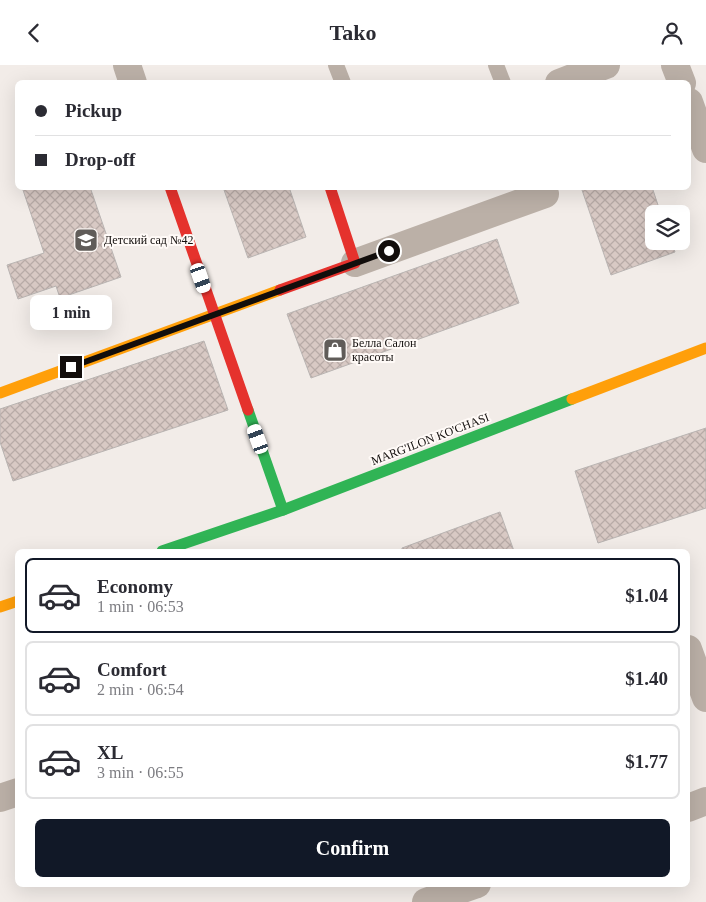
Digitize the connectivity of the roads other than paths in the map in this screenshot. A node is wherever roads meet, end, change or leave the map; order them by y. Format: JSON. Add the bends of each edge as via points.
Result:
{"nodes":[{"id":1,"x":127,"y":65,"type":"edge"},
{"id":2,"x":336,"y":65,"type":"edge"},
{"id":3,"x":496,"y":65,"type":"edge"},
{"id":4,"x":606,"y":65,"type":"edge"},
{"id":5,"x":675,"y":65,"type":"edge"},
{"id":6,"x":132,"y":80,"type":"edge"},
{"id":7,"x":341,"y":80,"type":"edge"},
{"id":8,"x":502,"y":80,"type":"edge"},
{"id":9,"x":567,"y":80,"type":"edge"},
{"id":10,"x":681,"y":80,"type":"edge"},
{"id":11,"x":691,"y":108,"type":"edge"},
{"id":12,"x":706,"y":149,"type":"edge"},
{"id":13,"x":171,"y":190,"type":"edge"},
{"id":14,"x":331,"y":190,"type":"edge"},
{"id":15,"x":543,"y":190,"type":"edge"},
{"id":16,"x":355,"y":263,"type":"junction"},
{"id":17,"x":214,"y":314,"type":"junction"},
{"id":18,"x":706,"y":348,"type":"edge"},
{"id":19,"x":0,"y":393,"type":"edge"},
{"id":20,"x":283,"y":510,"type":"junction"},
{"id":21,"x":168,"y":549,"type":"edge"},
{"id":22,"x":15,"y":602,"type":"edge"},
{"id":23,"x":0,"y":607,"type":"edge"},
{"id":24,"x":690,"y":654,"type":"edge"},
{"id":25,"x":706,"y":698,"type":"edge"},
{"id":26,"x":15,"y":793,"type":"edge"},
{"id":27,"x":0,"y":798,"type":"edge"},
{"id":28,"x":706,"y":801,"type":"edge"},
{"id":29,"x":690,"y":807,"type":"edge"},
{"id":30,"x":468,"y":887,"type":"edge"},
{"id":31,"x":426,"y":902,"type":"edge"}],
"edges":[{"from":1,"to":6,"type":"street"},
{"from":2,"to":7,"type":"lane"},
{"from":3,"to":8,"type":"lane"},
{"from":4,"to":9,"type":"street"},
{"from":5,"to":10,"type":"street"},
{"from":11,"to":12,"type":"street"},
{"from":13,"to":17,"type":"street"},
{"from":14,"to":16,"type":"street"},
{"from":15,"to":16,"type":"street","via":[[545,194]]},
{"from":16,"to":17,"type":"street"},
{"from":17,"to":19,"type":"street"},
{"from":17,"to":20,"type":"street"},
{"from":18,"to":20,"type":"street","name":"MARG'ILON KO'CHASI"},
{"from":20,"to":21,"type":"street","name":"MARG'ILON KO'CHASI"},
{"from":22,"to":23,"type":"street"},
{"from":24,"to":25,"type":"street"},
{"from":26,"to":27,"type":"street"},
{"from":28,"to":29,"type":"street"},
{"from":30,"to":31,"type":"street"}]}
